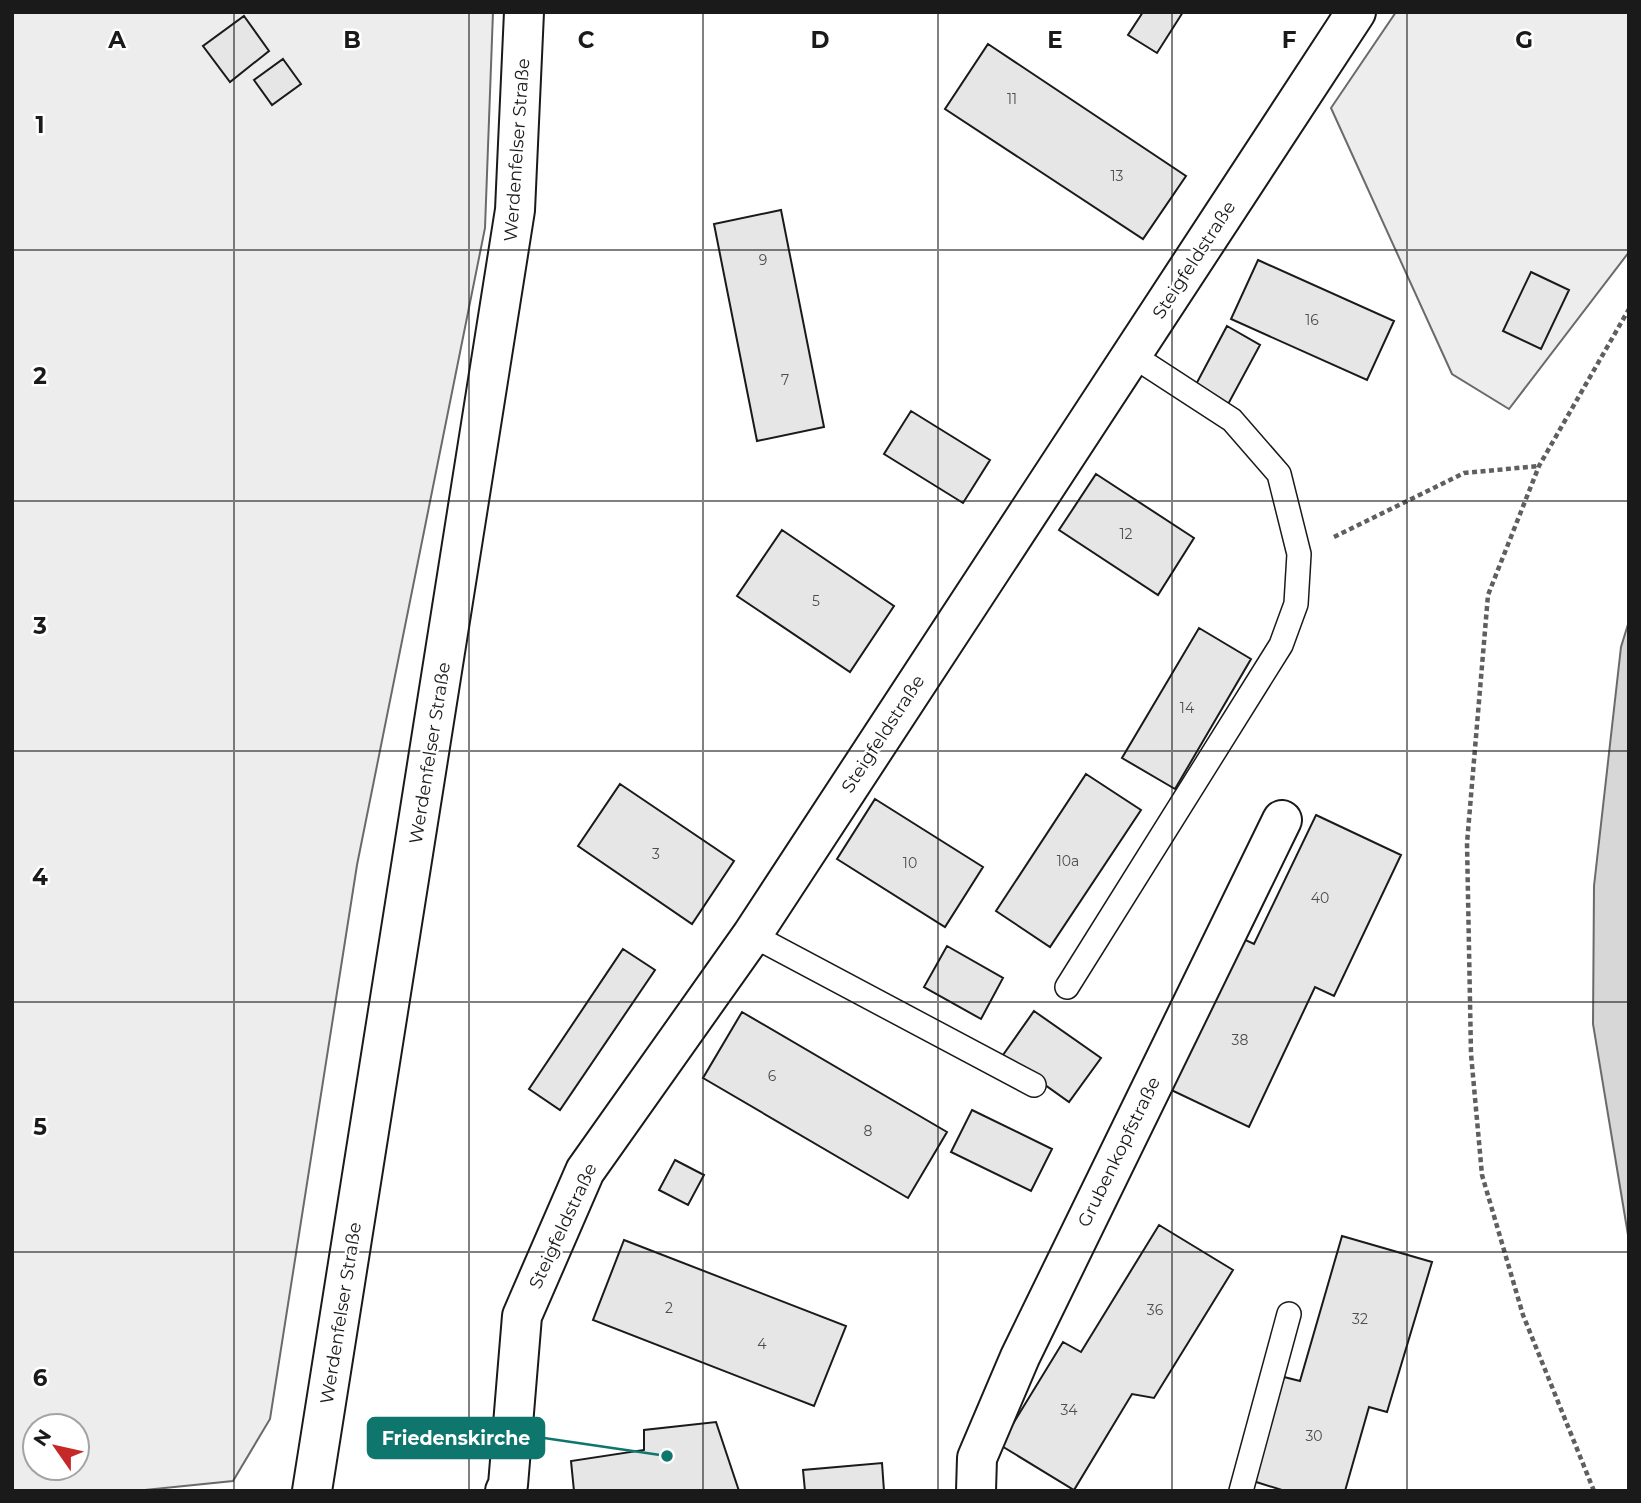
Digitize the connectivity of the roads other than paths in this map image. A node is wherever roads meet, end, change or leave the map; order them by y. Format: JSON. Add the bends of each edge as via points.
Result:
{"nodes":[{"id":1,"x":524,"y":12,"type":"edge"},
{"id":2,"x":1356,"y":12,"type":"edge"},
{"id":3,"x":1132,"y":355,"type":"junction"},
{"id":4,"x":1282,"y":820,"type":"dead end"},
{"id":5,"x":751,"y":935,"type":"junction"},
{"id":6,"x":1067,"y":987,"type":"dead end"},
{"id":7,"x":1034,"y":1085,"type":"dead end"},
{"id":8,"x":1289,"y":1314,"type":"dead end"},
{"id":9,"x":312,"y":1491,"type":"edge"},
{"id":10,"x":505,"y":1491,"type":"edge"},
{"id":11,"x":976,"y":1491,"type":"edge"},
{"id":12,"x":1241,"y":1491,"type":"edge"}],
"edges":[{"from":1,"to":9,"type":"street","name":"Werdenfelser Straße","via":[[515,210]]},
{"from":2,"to":3,"type":"street","name":"Steigfeldstraße"},
{"from":3,"to":5,"type":"street","name":"Steigfeldstraße"},
{"from":3,"to":6,"type":"lane","via":[[1231,420],[1279,474],[1299,554],[1296,604],[1281,645]]},
{"from":4,"to":11,"type":"street","name":"Grubenkopfstraße","via":[[1020,1357],[977,1458]]},
{"from":5,"to":7,"type":"lane"},
{"from":5,"to":10,"type":"street","name":"Steigfeldstraße","via":[[585,1171],[522,1316]]},
{"from":8,"to":12,"type":"lane"}]}
